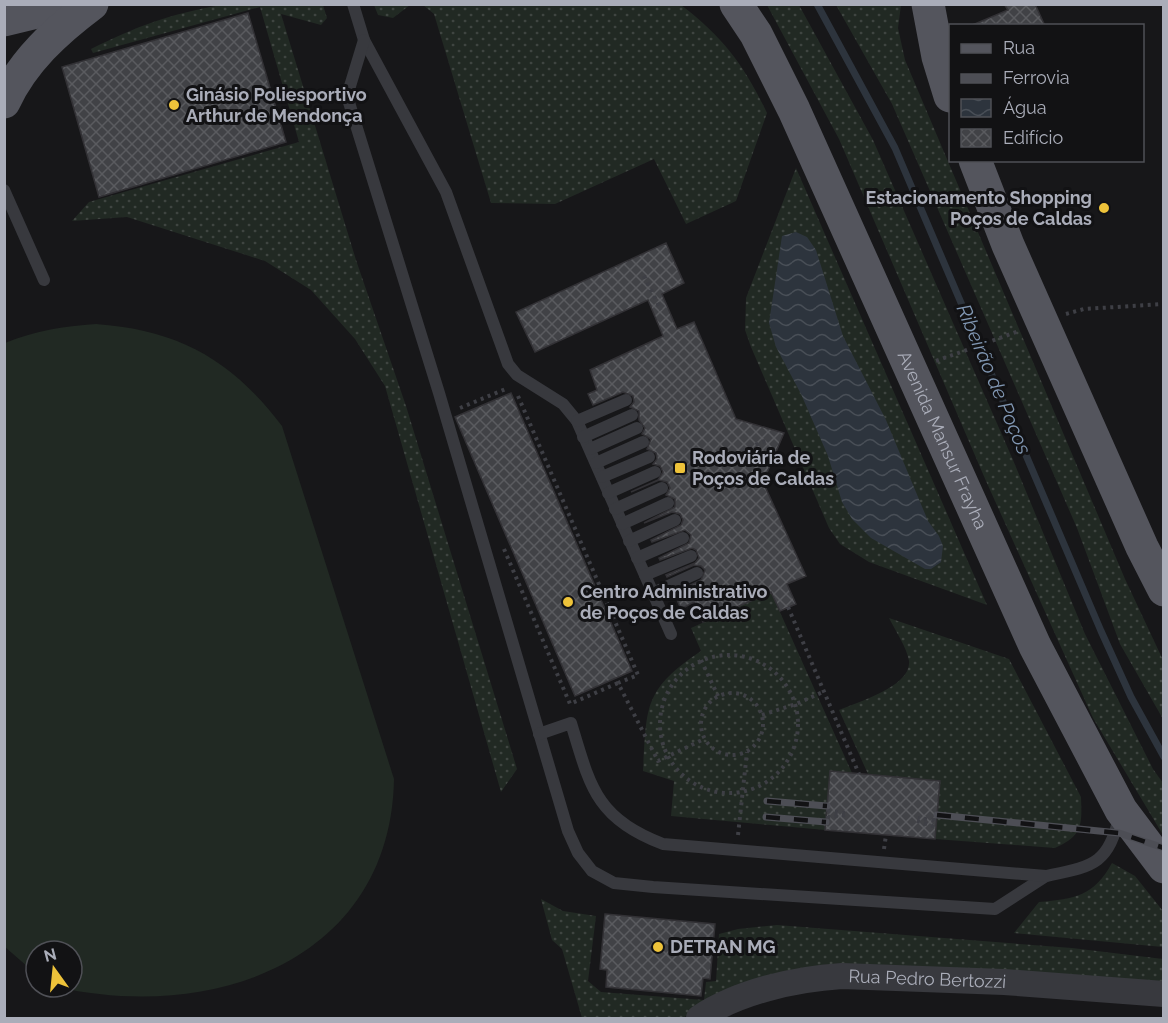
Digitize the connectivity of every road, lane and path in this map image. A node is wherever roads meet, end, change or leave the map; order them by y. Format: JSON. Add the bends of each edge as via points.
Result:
{"nodes":[{"id":1,"x":70,"y":4,"type":"edge"},
{"id":2,"x":92,"y":4,"type":"edge"},
{"id":3,"x":353,"y":4,"type":"edge"},
{"id":4,"x":736,"y":4,"type":"edge"},
{"id":5,"x":928,"y":4,"type":"edge"},
{"id":6,"x":4,"y":20,"type":"edge"},
{"id":7,"x":364,"y":40,"type":"junction"},
{"id":8,"x":949,"y":90,"type":"edge"},
{"id":9,"x":4,"y":102,"type":"edge"},
{"id":10,"x":976,"y":162,"type":"edge"},
{"id":11,"x":4,"y":190,"type":"edge"},
{"id":12,"x":644,"y":276,"type":"dead end"},
{"id":13,"x":44,"y":280,"type":"dead end"},
{"id":14,"x":1164,"y":304,"type":"edge"},
{"id":15,"x":661,"y":310,"type":"dead end"},
{"id":16,"x":1043,"y":323,"type":"junction"},
{"id":17,"x":951,"y":356,"type":"dead end"},
{"id":18,"x":626,"y":400,"type":"dead end"},
{"id":19,"x":458,"y":409,"type":"dead end"},
{"id":20,"x":632,"y":415,"type":"dead end"},
{"id":21,"x":577,"y":422,"type":"junction"},
{"id":22,"x":637,"y":429,"type":"dead end"},
{"id":23,"x":583,"y":437,"type":"junction"},
{"id":24,"x":768,"y":440,"type":"dead end"},
{"id":25,"x":643,"y":442,"type":"dead end"},
{"id":26,"x":590,"y":449,"type":"junction"},
{"id":27,"x":735,"y":454,"type":"dead end"},
{"id":28,"x":649,"y":457,"type":"dead end"},
{"id":29,"x":596,"y":463,"type":"junction"},
{"id":30,"x":655,"y":472,"type":"dead end"},
{"id":31,"x":602,"y":477,"type":"junction"},
{"id":32,"x":662,"y":488,"type":"dead end"},
{"id":33,"x":608,"y":493,"type":"junction"},
{"id":34,"x":668,"y":503,"type":"dead end"},
{"id":35,"x":615,"y":509,"type":"junction"},
{"id":36,"x":675,"y":520,"type":"dead end"},
{"id":37,"x":622,"y":524,"type":"junction"},
{"id":38,"x":683,"y":538,"type":"dead end"},
{"id":39,"x":629,"y":541,"type":"junction"},
{"id":40,"x":502,"y":543,"type":"dead end"},
{"id":41,"x":691,"y":556,"type":"dead end"},
{"id":42,"x":637,"y":558,"type":"junction"},
{"id":43,"x":697,"y":573,"type":"dead end"},
{"id":44,"x":645,"y":575,"type":"junction"},
{"id":45,"x":1164,"y":590,"type":"edge"},
{"id":46,"x":653,"y":593,"type":"junction"},
{"id":47,"x":788,"y":607,"type":"dead end"},
{"id":48,"x":671,"y":634,"type":"dead end"},
{"id":49,"x":700,"y":660,"type":"junction"},
{"id":50,"x":618,"y":683,"type":"junction"},
{"id":51,"x":823,"y":692,"type":"junction"},
{"id":52,"x":718,"y":696,"type":"junction"},
{"id":53,"x":796,"y":704,"type":"junction"},
{"id":54,"x":762,"y":715,"type":"junction"},
{"id":55,"x":539,"y":734,"type":"junction"},
{"id":56,"x":704,"y":739,"type":"junction"},
{"id":57,"x":747,"y":752,"type":"junction"},
{"id":58,"x":667,"y":757,"type":"junction"},
{"id":59,"x":860,"y":774,"type":"dead end"},
{"id":60,"x":742,"y":792,"type":"junction"},
{"id":61,"x":1121,"y":810,"type":"junction"},
{"id":62,"x":737,"y":850,"type":"junction"},
{"id":63,"x":1164,"y":867,"type":"edge"},
{"id":64,"x":1046,"y":876,"type":"junction"},
{"id":65,"x":1164,"y":994,"type":"edge"},
{"id":66,"x":699,"y":1018,"type":"edge"}],
"edges":[{"from":1,"to":6,"type":"main road"},
{"from":2,"to":9,"type":"main road","via":[[50,38],[29,62]]},
{"from":3,"to":7,"type":"lane"},
{"from":4,"to":61,"type":"main road","name":"Avenida Mansur Frayha","via":[[756,34],[794,110],[1035,646]]},
{"from":5,"to":8,"type":"main road"},
{"from":7,"to":21,"type":"lane","via":[[446,192],[508,364],[517,375],[563,404]]},
{"from":7,"to":55,"type":"lane","via":[[347,96]]},
{"from":10,"to":16,"type":"main road"},
{"from":11,"to":13,"type":"lane"},
{"from":12,"to":15,"type":"path"},
{"from":14,"to":16,"type":"path","via":[[1084,309]]},
{"from":16,"to":17,"type":"path"},
{"from":16,"to":45,"type":"main road"},
{"from":18,"to":21,"type":"lane"},
{"from":19,"to":50,"type":"path","via":[[514,386],[638,675]]},
{"from":20,"to":23,"type":"lane"},
{"from":21,"to":23,"type":"lane"},
{"from":22,"to":26,"type":"lane"},
{"from":23,"to":26,"type":"lane"},
{"from":24,"to":27,"type":"path"},
{"from":25,"to":29,"type":"lane"},
{"from":26,"to":29,"type":"lane"},
{"from":28,"to":31,"type":"lane"},
{"from":29,"to":31,"type":"lane"},
{"from":30,"to":33,"type":"lane"},
{"from":31,"to":33,"type":"lane"},
{"from":32,"to":35,"type":"lane"},
{"from":33,"to":35,"type":"lane"},
{"from":34,"to":37,"type":"lane"},
{"from":35,"to":37,"type":"lane"},
{"from":36,"to":39,"type":"lane"},
{"from":37,"to":39,"type":"lane"},
{"from":38,"to":42,"type":"lane"},
{"from":39,"to":42,"type":"lane"},
{"from":40,"to":50,"type":"path","via":[[570,704]]},
{"from":41,"to":44,"type":"lane"},
{"from":42,"to":44,"type":"lane"},
{"from":43,"to":46,"type":"lane"},
{"from":44,"to":46,"type":"lane"},
{"from":46,"to":48,"type":"lane"},
{"from":47,"to":51,"type":"path"},
{"from":49,"to":52,"type":"path"},
{"from":49,"to":53,"type":"path","via":[[723,655],[758,662],[786,683]]},
{"from":49,"to":58,"type":"path","via":[[666,692],[658,735]]},
{"from":50,"to":58,"type":"path","via":[[658,761]]},
{"from":51,"to":53,"type":"path"},
{"from":51,"to":59,"type":"path"},
{"from":52,"to":54,"type":"path","via":[[728,693],[749,698]]},
{"from":52,"to":56,"type":"path","via":[[710,702],[701,720]]},
{"from":53,"to":54,"type":"path"},
{"from":53,"to":60,"type":"path","via":[[798,728],[793,751],[781,771],[763,785]]},
{"from":54,"to":57,"type":"path","via":[[761,736]]},
{"from":55,"to":62,"type":"lane","via":[[571,723],[595,795],[616,820],[639,835],[663,844]]},
{"from":55,"to":64,"type":"lane","via":[[578,853],[592,871],[614,883],[995,909]]},
{"from":56,"to":57,"type":"path","via":[[717,753],[727,756]]},
{"from":56,"to":58,"type":"path"},
{"from":57,"to":60,"type":"path"},
{"from":58,"to":60,"type":"path","via":[[680,774],[699,787],[720,793]]},
{"from":60,"to":62,"type":"path"},
{"from":61,"to":63,"type":"main road","name":"Avenida Mansur Frayha"},
{"from":61,"to":64,"type":"lane","via":[[1113,842],[1098,859],[1083,868]]},
{"from":62,"to":64,"type":"lane"},
{"from":65,"to":66,"type":"street","name":"Rua Pedro Bertozzi","via":[[1004,982],[819,977],[768,989]]}]}
